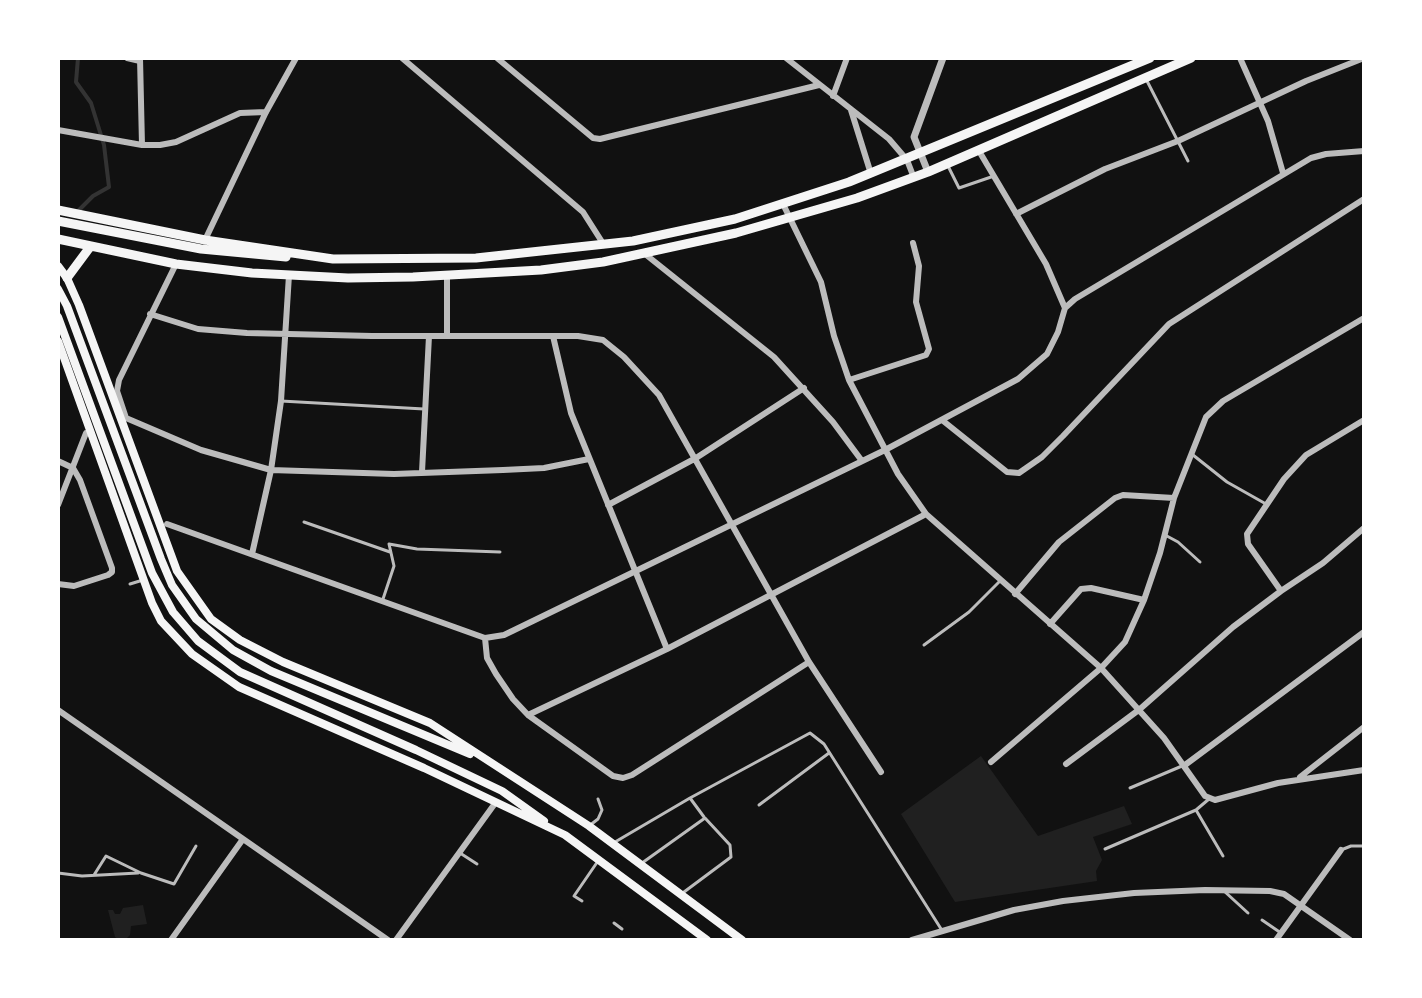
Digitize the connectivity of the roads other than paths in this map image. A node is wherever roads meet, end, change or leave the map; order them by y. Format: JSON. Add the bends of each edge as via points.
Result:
{"nodes":[{"id":1,"x":127,"y":58,"type":"edge"},
{"id":2,"x":296,"y":58,"type":"edge"},
{"id":3,"x":402,"y":58,"type":"edge"},
{"id":4,"x":497,"y":58,"type":"edge"},
{"id":5,"x":786,"y":58,"type":"edge"},
{"id":6,"x":847,"y":58,"type":"edge"},
{"id":7,"x":943,"y":58,"type":"edge"},
{"id":8,"x":1150,"y":58,"type":"edge"},
{"id":9,"x":1191,"y":58,"type":"edge"},
{"id":10,"x":1240,"y":58,"type":"edge"},
{"id":11,"x":1364,"y":58,"type":"edge"},
{"id":12,"x":140,"y":60,"type":"edge"},
{"id":13,"x":1146,"y":78,"type":"junction"},
{"id":14,"x":819,"y":85,"type":"junction"},
{"id":15,"x":833,"y":96,"type":"junction"},
{"id":16,"x":1260,"y":102,"type":"junction"},
{"id":17,"x":851,"y":110,"type":"junction"},
{"id":18,"x":266,"y":112,"type":"junction"},
{"id":19,"x":58,"y":130,"type":"edge"},
{"id":20,"x":1178,"y":141,"type":"junction"},
{"id":21,"x":142,"y":145,"type":"junction"},
{"id":22,"x":979,"y":151,"type":"junction"},
{"id":23,"x":1364,"y":151,"type":"edge"},
{"id":24,"x":920,"y":155,"type":"junction"},
{"id":25,"x":907,"y":160,"type":"junction"},
{"id":26,"x":1188,"y":161,"type":"dead end"},
{"id":27,"x":947,"y":164,"type":"junction"},
{"id":28,"x":928,"y":172,"type":"junction"},
{"id":29,"x":1283,"y":173,"type":"junction"},
{"id":30,"x":871,"y":174,"type":"junction"},
{"id":31,"x":994,"y":176,"type":"junction"},
{"id":32,"x":914,"y":178,"type":"junction"},
{"id":33,"x":1364,"y":199,"type":"edge"},
{"id":34,"x":783,"y":204,"type":"junction"},
{"id":35,"x":58,"y":210,"type":"edge"},
{"id":36,"x":1016,"y":214,"type":"junction"},
{"id":37,"x":789,"y":218,"type":"junction"},
{"id":38,"x":58,"y":221,"type":"edge"},
{"id":39,"x":58,"y":239,"type":"edge"},
{"id":40,"x":205,"y":240,"type":"junction"},
{"id":41,"x":913,"y":243,"type":"dead end"},
{"id":42,"x":604,"y":245,"type":"junction"},
{"id":43,"x":90,"y":247,"type":"junction"},
{"id":44,"x":645,"y":254,"type":"junction"},
{"id":45,"x":333,"y":259,"type":"junction"},
{"id":46,"x":176,"y":264,"type":"junction"},
{"id":47,"x":58,"y":266,"type":"edge"},
{"id":48,"x":289,"y":275,"type":"junction"},
{"id":49,"x":447,"y":275,"type":"junction"},
{"id":50,"x":67,"y":278,"type":"junction"},
{"id":51,"x":58,"y":289,"type":"edge"},
{"id":52,"x":1065,"y":308,"type":"junction"},
{"id":53,"x":150,"y":314,"type":"junction"},
{"id":54,"x":58,"y":317,"type":"edge"},
{"id":55,"x":1364,"y":318,"type":"edge"},
{"id":56,"x":286,"y":334,"type":"junction"},
{"id":57,"x":429,"y":336,"type":"junction"},
{"id":58,"x":447,"y":336,"type":"junction"},
{"id":59,"x":553,"y":336,"type":"junction"},
{"id":60,"x":58,"y":341,"type":"edge"},
{"id":61,"x":849,"y":380,"type":"junction"},
{"id":62,"x":804,"y":388,"type":"junction"},
{"id":63,"x":281,"y":401,"type":"junction"},
{"id":64,"x":424,"y":409,"type":"junction"},
{"id":65,"x":942,"y":420,"type":"junction"},
{"id":66,"x":1364,"y":420,"type":"edge"},
{"id":67,"x":86,"y":433,"type":"dead end"},
{"id":68,"x":885,"y":450,"type":"junction"},
{"id":69,"x":1190,"y":453,"type":"junction"},
{"id":70,"x":696,"y":458,"type":"junction"},
{"id":71,"x":589,"y":459,"type":"junction"},
{"id":72,"x":58,"y":461,"type":"edge"},
{"id":73,"x":862,"y":461,"type":"junction"},
{"id":74,"x":73,"y":468,"type":"junction"},
{"id":75,"x":271,"y":470,"type":"junction"},
{"id":76,"x":422,"y":472,"type":"junction"},
{"id":77,"x":1174,"y":498,"type":"junction"},
{"id":78,"x":1266,"y":504,"type":"junction"},
{"id":79,"x":58,"y":505,"type":"edge"},
{"id":80,"x":608,"y":505,"type":"junction"},
{"id":81,"x":926,"y":514,"type":"junction"},
{"id":82,"x":304,"y":522,"type":"dead end"},
{"id":83,"x":167,"y":524,"type":"dead end"},
{"id":84,"x":731,"y":524,"type":"junction"},
{"id":85,"x":1364,"y":528,"type":"edge"},
{"id":86,"x":1165,"y":535,"type":"junction"},
{"id":87,"x":390,"y":552,"type":"junction"},
{"id":88,"x":500,"y":552,"type":"dead end"},
{"id":89,"x":252,"y":554,"type":"junction"},
{"id":90,"x":1200,"y":562,"type":"dead end"},
{"id":91,"x":635,"y":570,"type":"junction"},
{"id":92,"x":177,"y":571,"type":"junction"},
{"id":93,"x":143,"y":580,"type":"junction"},
{"id":94,"x":1000,"y":581,"type":"junction"},
{"id":95,"x":58,"y":584,"type":"edge"},
{"id":96,"x":130,"y":584,"type":"dead end"},
{"id":97,"x":1281,"y":591,"type":"junction"},
{"id":98,"x":770,"y":594,"type":"junction"},
{"id":99,"x":1015,"y":594,"type":"junction"},
{"id":100,"x":383,"y":599,"type":"junction"},
{"id":101,"x":1144,"y":600,"type":"junction"},
{"id":102,"x":1050,"y":624,"type":"junction"},
{"id":103,"x":1364,"y":632,"type":"edge"},
{"id":104,"x":485,"y":638,"type":"junction"},
{"id":105,"x":924,"y":645,"type":"dead end"},
{"id":106,"x":667,"y":649,"type":"junction"},
{"id":107,"x":809,"y":662,"type":"junction"},
{"id":108,"x":1101,"y":668,"type":"junction"},
{"id":109,"x":1140,"y":709,"type":"junction"},
{"id":110,"x":58,"y":710,"type":"edge"},
{"id":111,"x":528,"y":715,"type":"junction"},
{"id":112,"x":1364,"y":727,"type":"edge"},
{"id":113,"x":829,"y":753,"type":"junction"},
{"id":114,"x":486,"y":760,"type":"junction"},
{"id":115,"x":991,"y":762,"type":"dead end"},
{"id":116,"x":1066,"y":764,"type":"dead end"},
{"id":117,"x":1185,"y":765,"type":"junction"},
{"id":118,"x":1364,"y":770,"type":"edge"},
{"id":119,"x":881,"y":772,"type":"dead end"},
{"id":120,"x":1297,"y":779,"type":"junction"},
{"id":121,"x":1130,"y":788,"type":"dead end"},
{"id":122,"x":690,"y":798,"type":"junction"},
{"id":123,"x":598,"y":799,"type":"dead end"},
{"id":124,"x":1209,"y":799,"type":"junction"},
{"id":125,"x":496,"y":802,"type":"junction"},
{"id":126,"x":759,"y":805,"type":"dead end"},
{"id":127,"x":1196,"y":810,"type":"junction"},
{"id":128,"x":705,"y":818,"type":"junction"},
{"id":129,"x":589,"y":826,"type":"junction"},
{"id":130,"x":565,"y":835,"type":"junction"},
{"id":131,"x":243,"y":839,"type":"junction"},
{"id":132,"x":613,"y":843,"type":"junction"},
{"id":133,"x":196,"y":846,"type":"dead end"},
{"id":134,"x":1364,"y":846,"type":"edge"},
{"id":135,"x":1105,"y":849,"type":"dead end"},
{"id":136,"x":1341,"y":850,"type":"joint"},
{"id":137,"x":460,"y":853,"type":"junction"},
{"id":138,"x":1223,"y":856,"type":"dead end"},
{"id":139,"x":598,"y":861,"type":"junction"},
{"id":140,"x":477,"y":864,"type":"dead end"},
{"id":141,"x":641,"y":864,"type":"junction"},
{"id":142,"x":58,"y":873,"type":"edge"},
{"id":143,"x":141,"y":873,"type":"junction"},
{"id":144,"x":94,"y":875,"type":"junction"},
{"id":145,"x":1224,"y":890,"type":"junction"},
{"id":146,"x":681,"y":895,"type":"junction"},
{"id":147,"x":582,"y":901,"type":"dead end"},
{"id":148,"x":1300,"y":905,"type":"junction"},
{"id":149,"x":1248,"y":913,"type":"dead end"},
{"id":150,"x":1262,"y":920,"type":"dead end"},
{"id":151,"x":614,"y":923,"type":"dead end"},
{"id":152,"x":622,"y":929,"type":"dead end"},
{"id":153,"x":943,"y":932,"type":"junction"},
{"id":154,"x":1281,"y":933,"type":"junction"},
{"id":155,"x":171,"y":940,"type":"edge"},
{"id":156,"x":388,"y":940,"type":"edge"},
{"id":157,"x":396,"y":940,"type":"edge"},
{"id":158,"x":707,"y":940,"type":"edge"},
{"id":159,"x":742,"y":940,"type":"edge"},
{"id":160,"x":912,"y":940,"type":"edge"},
{"id":161,"x":1276,"y":940,"type":"edge"},
{"id":162,"x":1350,"y":940,"type":"edge"}],
"edges":[{"from":1,"to":12,"type":"street"},
{"from":2,"to":18,"type":"street"},
{"from":3,"to":42,"type":"street","via":[[583,212]]},
{"from":4,"to":14,"type":"street","via":[[600,139]]},
{"from":5,"to":14,"type":"street"},
{"from":6,"to":15,"type":"street"},
{"from":7,"to":24,"type":"street","via":[[914,137]]},
{"from":8,"to":24,"type":"main road"},
{"from":9,"to":13,"type":"main road"},
{"from":10,"to":16,"type":"street"},
{"from":11,"to":16,"type":"street"},
{"from":12,"to":21,"type":"street"},
{"from":13,"to":20,"type":"lane"},
{"from":13,"to":22,"type":"main road"},
{"from":14,"to":15,"type":"street"},
{"from":15,"to":17,"type":"street"},
{"from":16,"to":20,"type":"street"},
{"from":16,"to":29,"type":"street"},
{"from":17,"to":25,"type":"street"},
{"from":17,"to":30,"type":"street"},
{"from":18,"to":21,"type":"street","via":[[240,113],[176,142]]},
{"from":18,"to":40,"type":"street"},
{"from":19,"to":21,"type":"street"},
{"from":20,"to":26,"type":"lane"},
{"from":20,"to":36,"type":"street","via":[[1105,169]]},
{"from":22,"to":27,"type":"main road"},
{"from":22,"to":31,"type":"street"},
{"from":23,"to":29,"type":"street","via":[[1311,158]]},
{"from":24,"to":25,"type":"main road"},
{"from":24,"to":28,"type":"street"},
{"from":25,"to":30,"type":"main road"},
{"from":25,"to":32,"type":"street"},
{"from":27,"to":28,"type":"main road"},
{"from":27,"to":31,"type":"lane","via":[[959,188]]},
{"from":28,"to":32,"type":"main road"},
{"from":29,"to":52,"type":"street"},
{"from":30,"to":34,"type":"main road"},
{"from":31,"to":36,"type":"street"},
{"from":32,"to":37,"type":"main road"},
{"from":33,"to":65,"type":"street","via":[[1169,324],[1042,457],[1019,473],[1007,472]]},
{"from":34,"to":37,"type":"street"},
{"from":34,"to":42,"type":"main road","via":[[723,222]]},
{"from":35,"to":40,"type":"main road"},
{"from":36,"to":52,"type":"street"},
{"from":37,"to":44,"type":"main road"},
{"from":37,"to":61,"type":"street","via":[[821,282]]},
{"from":38,"to":45,"type":"main road","via":[[201,249]]},
{"from":39,"to":43,"type":"main road"},
{"from":40,"to":45,"type":"main road"},
{"from":41,"to":61,"type":"street","via":[[919,266],[916,302],[929,349],[926,355]]},
{"from":42,"to":45,"type":"main road","via":[[476,258]]},
{"from":43,"to":46,"type":"main road"},
{"from":43,"to":50,"type":"main road"},
{"from":44,"to":49,"type":"main road","via":[[541,270]]},
{"from":44,"to":62,"type":"street","via":[[774,357]]},
{"from":46,"to":48,"type":"main road"},
{"from":46,"to":53,"type":"street"},
{"from":47,"to":50,"type":"main road"},
{"from":48,"to":49,"type":"main road"},
{"from":48,"to":56,"type":"street"},
{"from":49,"to":58,"type":"street"},
{"from":50,"to":92,"type":"main road"},
{"from":51,"to":114,"type":"main road","via":[[161,559],[196,619],[247,659]]},
{"from":52,"to":65,"type":"street","via":[[1053,344],[1032,368]]},
{"from":53,"to":56,"type":"street","via":[[198,329]]},
{"from":53,"to":75,"type":"street","via":[[117,385],[125,418],[201,450]]},
{"from":54,"to":130,"type":"main road","via":[[152,573],[184,627],[240,672],[502,791]]},
{"from":55,"to":69,"type":"street","via":[[1223,401],[1206,417]]},
{"from":56,"to":57,"type":"street"},
{"from":56,"to":63,"type":"street"},
{"from":57,"to":58,"type":"street"},
{"from":57,"to":64,"type":"street"},
{"from":58,"to":59,"type":"street"},
{"from":59,"to":70,"type":"street","via":[[594,338],[611,345],[659,395]]},
{"from":59,"to":71,"type":"street","via":[[571,413]]},
{"from":60,"to":93,"type":"main road"},
{"from":61,"to":68,"type":"street"},
{"from":62,"to":70,"type":"street"},
{"from":62,"to":73,"type":"street"},
{"from":63,"to":64,"type":"lane"},
{"from":63,"to":75,"type":"street"},
{"from":64,"to":76,"type":"street"},
{"from":65,"to":68,"type":"street"},
{"from":66,"to":78,"type":"street","via":[[1306,455]]},
{"from":67,"to":74,"type":"street"},
{"from":68,"to":73,"type":"street"},
{"from":68,"to":81,"type":"street"},
{"from":69,"to":77,"type":"street"},
{"from":69,"to":78,"type":"lane"},
{"from":70,"to":80,"type":"street"},
{"from":70,"to":84,"type":"street"},
{"from":71,"to":76,"type":"street","via":[[544,468]]},
{"from":71,"to":80,"type":"street"},
{"from":72,"to":74,"type":"street"},
{"from":73,"to":84,"type":"street"},
{"from":74,"to":79,"type":"street"},
{"from":74,"to":95,"type":"street","via":[[112,572],[74,586]]},
{"from":75,"to":76,"type":"street"},
{"from":75,"to":89,"type":"street"},
{"from":77,"to":86,"type":"street"},
{"from":77,"to":99,"type":"street","via":[[1115,498],[1059,542]]},
{"from":78,"to":97,"type":"street","via":[[1246,539]]},
{"from":80,"to":91,"type":"street"},
{"from":81,"to":94,"type":"street"},
{"from":81,"to":98,"type":"street"},
{"from":82,"to":87,"type":"lane"},
{"from":83,"to":89,"type":"street"},
{"from":84,"to":91,"type":"street"},
{"from":84,"to":98,"type":"street"},
{"from":85,"to":97,"type":"street"},
{"from":86,"to":90,"type":"lane"},
{"from":86,"to":101,"type":"street"},
{"from":87,"to":88,"type":"lane","via":[[389,544]]},
{"from":87,"to":100,"type":"lane","via":[[394,566]]},
{"from":89,"to":100,"type":"street"},
{"from":91,"to":104,"type":"street","via":[[504,635]]},
{"from":91,"to":106,"type":"street"},
{"from":92,"to":93,"type":"main road"},
{"from":92,"to":114,"type":"main road","via":[[211,619],[240,640],[430,723]]},
{"from":93,"to":96,"type":"lane"},
{"from":93,"to":125,"type":"main road","via":[[161,621],[220,676]]},
{"from":94,"to":99,"type":"street"},
{"from":94,"to":105,"type":"lane"},
{"from":97,"to":109,"type":"street"},
{"from":98,"to":106,"type":"street"},
{"from":98,"to":107,"type":"street"},
{"from":99,"to":102,"type":"street"},
{"from":100,"to":104,"type":"street"},
{"from":101,"to":102,"type":"street","via":[[1081,589]]},
{"from":101,"to":108,"type":"street","via":[[1125,642]]},
{"from":102,"to":108,"type":"street"},
{"from":103,"to":117,"type":"street"},
{"from":104,"to":111,"type":"street","via":[[487,658]]},
{"from":106,"to":111,"type":"street"},
{"from":107,"to":111,"type":"street","via":[[623,778]]},
{"from":107,"to":119,"type":"street"},
{"from":108,"to":109,"type":"street"},
{"from":108,"to":115,"type":"street"},
{"from":109,"to":116,"type":"street"},
{"from":109,"to":117,"type":"street"},
{"from":110,"to":131,"type":"street"},
{"from":112,"to":120,"type":"street"},
{"from":113,"to":122,"type":"lane","via":[[815,735],[805,734]]},
{"from":113,"to":126,"type":"lane"},
{"from":113,"to":153,"type":"lane"},
{"from":114,"to":129,"type":"main road"},
{"from":117,"to":121,"type":"lane"},
{"from":117,"to":124,"type":"street"},
{"from":118,"to":120,"type":"street"},
{"from":120,"to":124,"type":"street"},
{"from":122,"to":128,"type":"lane"},
{"from":122,"to":132,"type":"lane"},
{"from":123,"to":129,"type":"lane","via":[[602,810]]},
{"from":124,"to":127,"type":"lane"},
{"from":125,"to":130,"type":"main road"},
{"from":125,"to":137,"type":"street"},
{"from":127,"to":135,"type":"lane"},
{"from":127,"to":138,"type":"lane"},
{"from":128,"to":141,"type":"lane"},
{"from":128,"to":146,"type":"lane","via":[[730,845],[731,857]]},
{"from":129,"to":132,"type":"main road"},
{"from":130,"to":139,"type":"main road"},
{"from":131,"to":155,"type":"street"},
{"from":131,"to":156,"type":"street"},
{"from":132,"to":141,"type":"main road"},
{"from":133,"to":143,"type":"lane","via":[[174,884]]},
{"from":134,"to":136,"type":"lane"},
{"from":136,"to":148,"type":"street"},
{"from":137,"to":140,"type":"lane"},
{"from":137,"to":157,"type":"street"},
{"from":139,"to":147,"type":"lane","via":[[574,896]]},
{"from":139,"to":158,"type":"main road"},
{"from":141,"to":146,"type":"main road"},
{"from":142,"to":144,"type":"lane"},
{"from":143,"to":144,"type":"lane"},
{"from":143,"to":144,"type":"lane","via":[[106,856]]},
{"from":145,"to":148,"type":"street","via":[[1270,891]]},
{"from":145,"to":149,"type":"lane"},
{"from":145,"to":153,"type":"street","via":[[1063,901]]},
{"from":146,"to":159,"type":"main road"},
{"from":148,"to":154,"type":"street"},
{"from":148,"to":162,"type":"street"},
{"from":150,"to":154,"type":"lane"},
{"from":151,"to":152,"type":"lane"},
{"from":153,"to":160,"type":"street"},
{"from":154,"to":161,"type":"street"}]}
